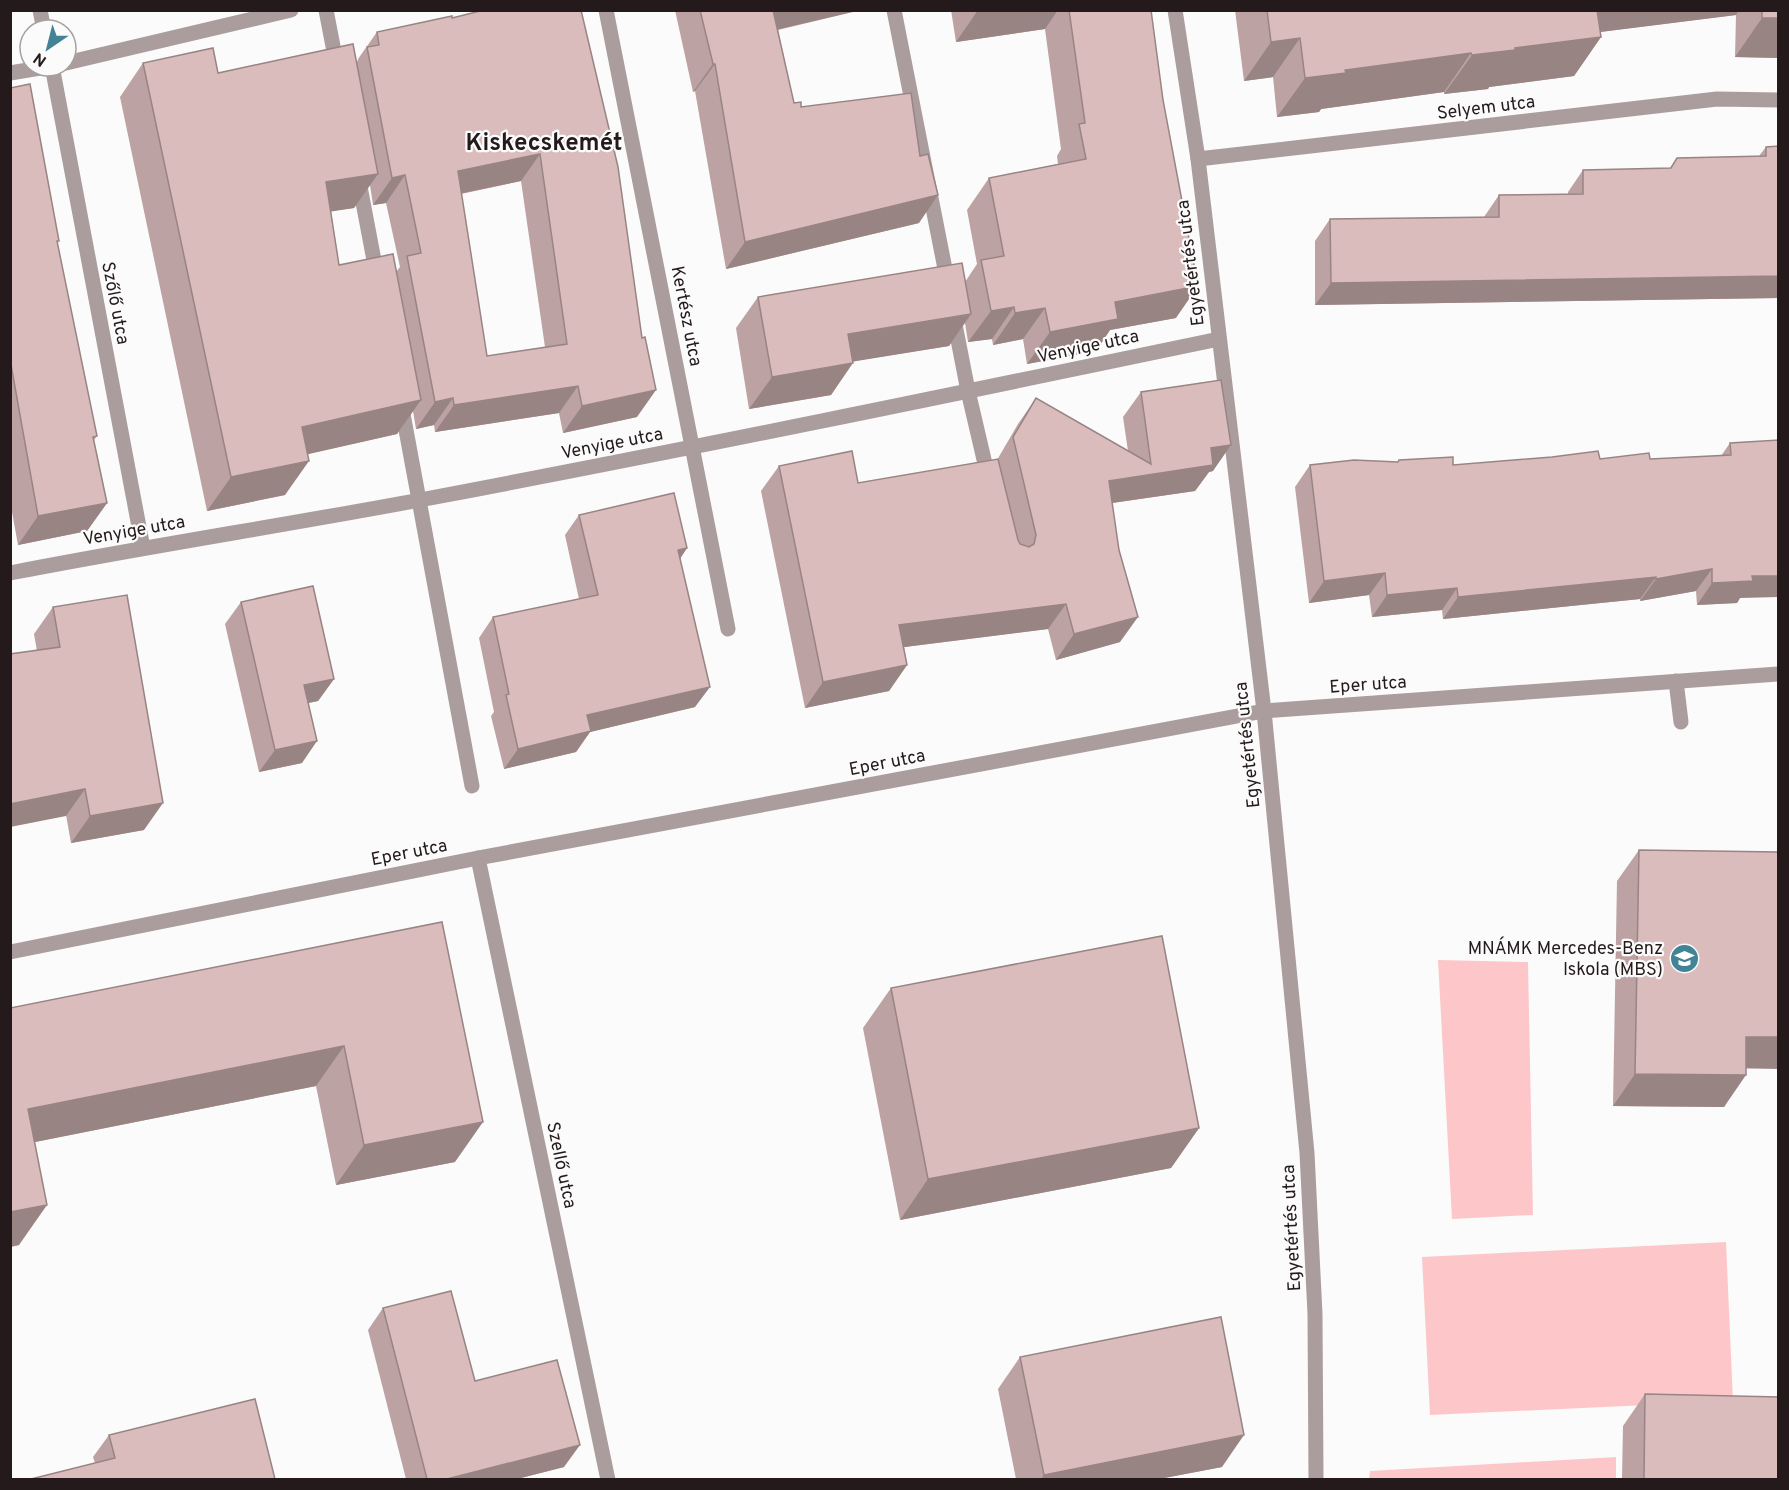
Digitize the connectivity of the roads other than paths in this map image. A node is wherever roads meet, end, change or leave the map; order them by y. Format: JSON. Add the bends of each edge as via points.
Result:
{"nodes":[{"id":1,"x":291,"y":10,"type":"edge"},
{"id":2,"x":326,"y":10,"type":"edge"},
{"id":3,"x":606,"y":10,"type":"edge"},
{"id":4,"x":894,"y":10,"type":"edge"},
{"id":5,"x":1175,"y":10,"type":"edge"},
{"id":6,"x":78,"y":60,"type":"edge"},
{"id":7,"x":54,"y":78,"type":"edge"},
{"id":8,"x":340,"y":80,"type":"edge"},
{"id":9,"x":1779,"y":100,"type":"edge"},
{"id":10,"x":1198,"y":159,"type":"junction"},
{"id":11,"x":355,"y":162,"type":"edge"},
{"id":12,"x":380,"y":290,"type":"edge"},
{"id":13,"x":1219,"y":339,"type":"junction"},
{"id":14,"x":398,"y":383,"type":"edge"},
{"id":15,"x":968,"y":391,"type":"junction"},
{"id":16,"x":693,"y":448,"type":"junction"},
{"id":17,"x":993,"y":494,"type":"edge"},
{"id":18,"x":420,"y":500,"type":"junction"},
{"id":19,"x":143,"y":548,"type":"junction"},
{"id":20,"x":10,"y":573,"type":"edge"},
{"id":21,"x":728,"y":629,"type":"dead end"},
{"id":22,"x":1779,"y":674,"type":"edge"},
{"id":23,"x":1676,"y":681,"type":"junction"},
{"id":24,"x":1264,"y":711,"type":"junction"},
{"id":25,"x":1681,"y":722,"type":"dead end"},
{"id":26,"x":472,"y":786,"type":"dead end"},
{"id":27,"x":478,"y":858,"type":"junction"},
{"id":28,"x":10,"y":952,"type":"edge"},
{"id":29,"x":608,"y":1479,"type":"edge"},
{"id":30,"x":1317,"y":1479,"type":"edge"}],
"edges":[{"from":1,"to":6,"type":"street"},
{"from":2,"to":8,"type":"street"},
{"from":3,"to":16,"type":"street","name":"Kertész utca"},
{"from":4,"to":15,"type":"street"},
{"from":5,"to":10,"type":"street","name":"Egyetértés utca"},
{"from":7,"to":19,"type":"street","name":"Szőlő utca"},
{"from":9,"to":10,"type":"street","name":"Selyem utca","via":[[1717,99]]},
{"from":10,"to":13,"type":"street","name":"Egyetértés utca"},
{"from":11,"to":12,"type":"street"},
{"from":13,"to":15,"type":"street","name":"Venyige utca"},
{"from":13,"to":24,"type":"street","name":"Egyetértés utca"},
{"from":14,"to":18,"type":"street"},
{"from":15,"to":16,"type":"street","name":"Venyige utca"},
{"from":15,"to":17,"type":"street"},
{"from":16,"to":18,"type":"street","name":"Venyige utca"},
{"from":16,"to":21,"type":"street","name":"Kertész utca"},
{"from":18,"to":19,"type":"street","name":"Venyige utca"},
{"from":18,"to":26,"type":"street"},
{"from":19,"to":20,"type":"street","name":"Venyige utca"},
{"from":22,"to":23,"type":"street","name":"Eper utca"},
{"from":23,"to":24,"type":"street","name":"Eper utca"},
{"from":23,"to":25,"type":"street"},
{"from":24,"to":27,"type":"street","name":"Eper utca"},
{"from":24,"to":30,"type":"street","name":"Egyetértés utca","via":[[1307,1153],[1316,1314]]},
{"from":27,"to":28,"type":"street","name":"Eper utca"},
{"from":27,"to":29,"type":"street","name":"Szellő utca"}]}
